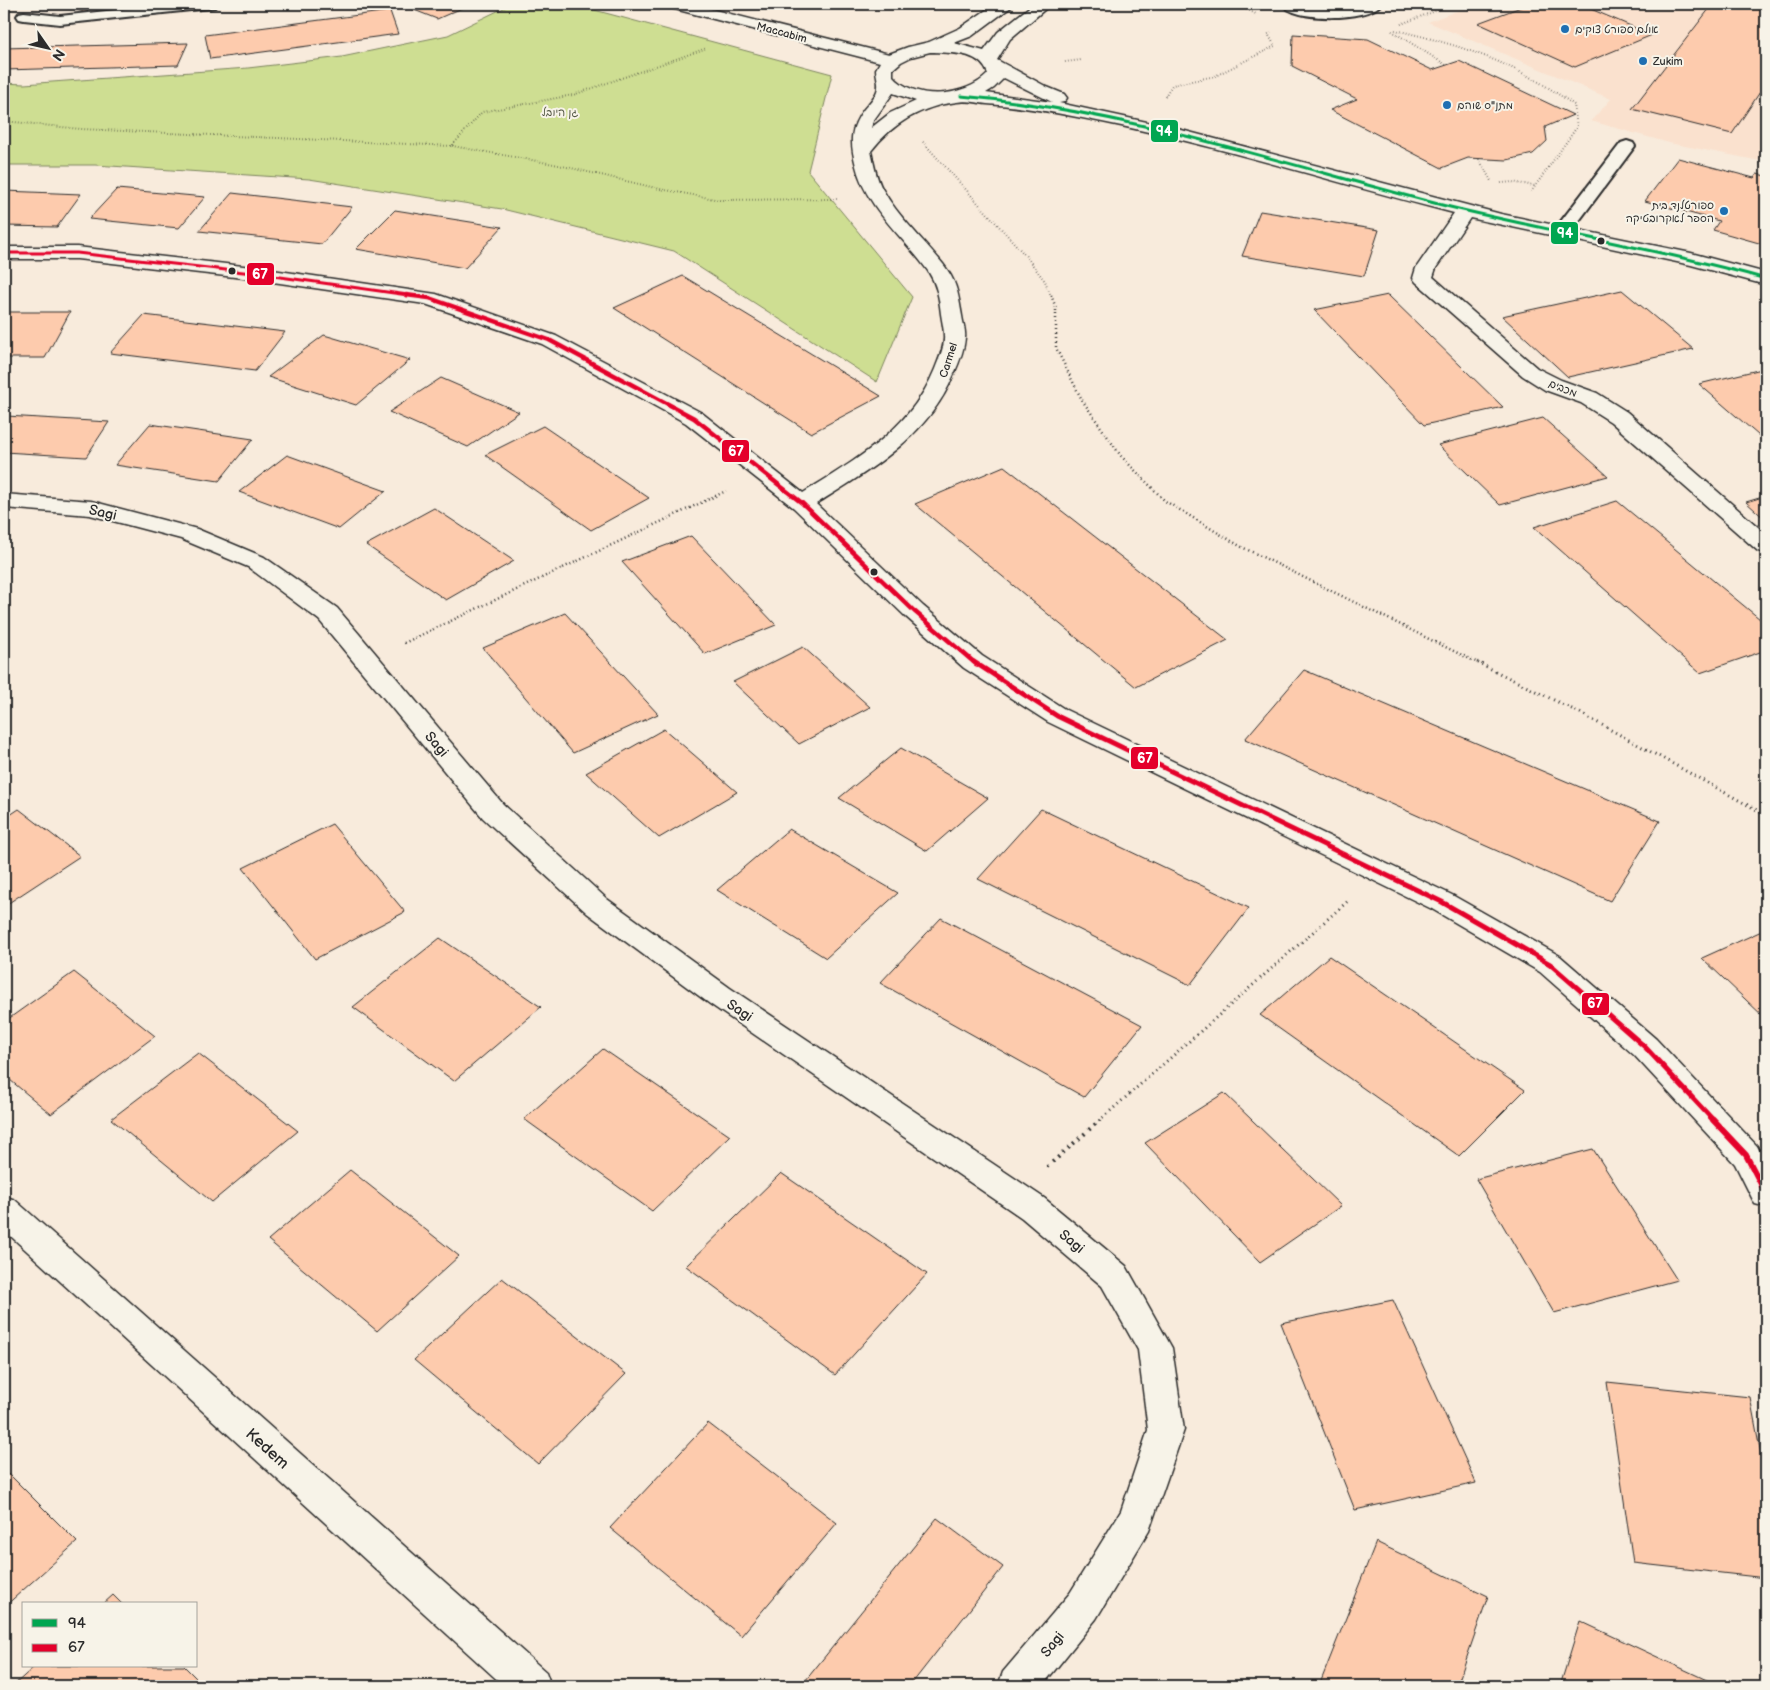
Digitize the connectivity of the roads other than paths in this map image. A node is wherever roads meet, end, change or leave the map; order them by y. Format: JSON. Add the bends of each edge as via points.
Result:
{"nodes":[{"id":1,"x":210,"y":4,"type":"edge"},
{"id":2,"x":673,"y":4,"type":"edge"},
{"id":3,"x":1005,"y":4,"type":"edge"},
{"id":4,"x":1042,"y":4,"type":"edge"},
{"id":5,"x":1289,"y":4,"type":"edge"},
{"id":6,"x":1374,"y":4,"type":"edge"},
{"id":7,"x":24,"y":16,"type":"dead end"},
{"id":8,"x":930,"y":47,"type":"junction"},
{"id":9,"x":891,"y":60,"type":"junction"},
{"id":10,"x":992,"y":63,"type":"junction"},
{"id":11,"x":887,"y":80,"type":"junction"},
{"id":12,"x":956,"y":97,"type":"junction"},
{"id":13,"x":1132,"y":122,"type":"junction"},
{"id":14,"x":1627,"y":146,"type":"dead end"},
{"id":15,"x":863,"y":150,"type":"junction"},
{"id":16,"x":1465,"y":211,"type":"junction"},
{"id":17,"x":1561,"y":233,"type":"junction"},
{"id":18,"x":4,"y":253,"type":"edge"},
{"id":19,"x":1718,"y":264,"type":"junction"},
{"id":20,"x":1766,"y":269,"type":"edge"},
{"id":21,"x":1766,"y":279,"type":"edge"},
{"id":22,"x":4,"y":501,"type":"edge"},
{"id":23,"x":802,"y":503,"type":"junction"},
{"id":24,"x":1766,"y":546,"type":"edge"},
{"id":25,"x":1766,"y":1194,"type":"edge"},
{"id":26,"x":4,"y":1210,"type":"edge"},
{"id":27,"x":532,"y":1686,"type":"edge"},
{"id":28,"x":1017,"y":1686,"type":"edge"}],
"edges":[{"from":1,"to":7,"type":"lane","via":[[60,20]]},
{"from":2,"to":9,"type":"street","name":"Maccabim"},
{"from":3,"to":8,"type":"street","via":[[966,32]]},
{"from":4,"to":10,"type":"street","via":[[1010,28],[993,46]]},
{"from":5,"to":6,"type":"lane","via":[[1331,14],[1350,13]]},
{"from":8,"to":9,"type":"street","via":[[907,52]]},
{"from":8,"to":10,"type":"street","via":[[976,53]]},
{"from":9,"to":11,"type":"street","name":"Carmel","via":[[884,72]]},
{"from":10,"to":12,"type":"street","via":[[997,75],[991,84]]},
{"from":10,"to":13,"type":"street","via":[[1041,91]]},
{"from":11,"to":12,"type":"street","via":[[911,94]]},
{"from":11,"to":15,"type":"street","name":"Carmel","via":[[886,91],[864,121],[860,138]]},
{"from":12,"to":13,"type":"street","via":[[1042,104]]},
{"from":12,"to":15,"type":"street","via":[[923,104],[899,115],[876,132]]},
{"from":13,"to":16,"type":"street"},
{"from":14,"to":17,"type":"lane"},
{"from":15,"to":23,"type":"street","name":"Carmel","via":[[874,191],[947,286],[955,336],[950,360],[937,390],[920,415],[858,468]]},
{"from":16,"to":17,"type":"street"},
{"from":16,"to":24,"type":"street","name":"מכבים","via":[[1426,268],[1423,278],[1530,372],[1553,385],[1589,398],[1619,417]]},
{"from":17,"to":19,"type":"street"},
{"from":18,"to":23,"type":"street","via":[[77,253],[429,298],[549,340],[694,418]]},
{"from":19,"to":20,"type":"street"},
{"from":19,"to":21,"type":"street"},
{"from":22,"to":28,"type":"street","name":"Sagi","via":[[92,508],[188,534],[256,562],[328,614],[493,811],[597,906],[720,996],[1015,1195],[1114,1276],[1155,1348],[1166,1430],[1136,1519],[1083,1606]]},
{"from":23,"to":25,"type":"street","via":[[972,662],[1057,716],[1442,902],[1550,964],[1645,1047],[1746,1155]]},
{"from":26,"to":27,"type":"street","name":"Kedem"}]}
